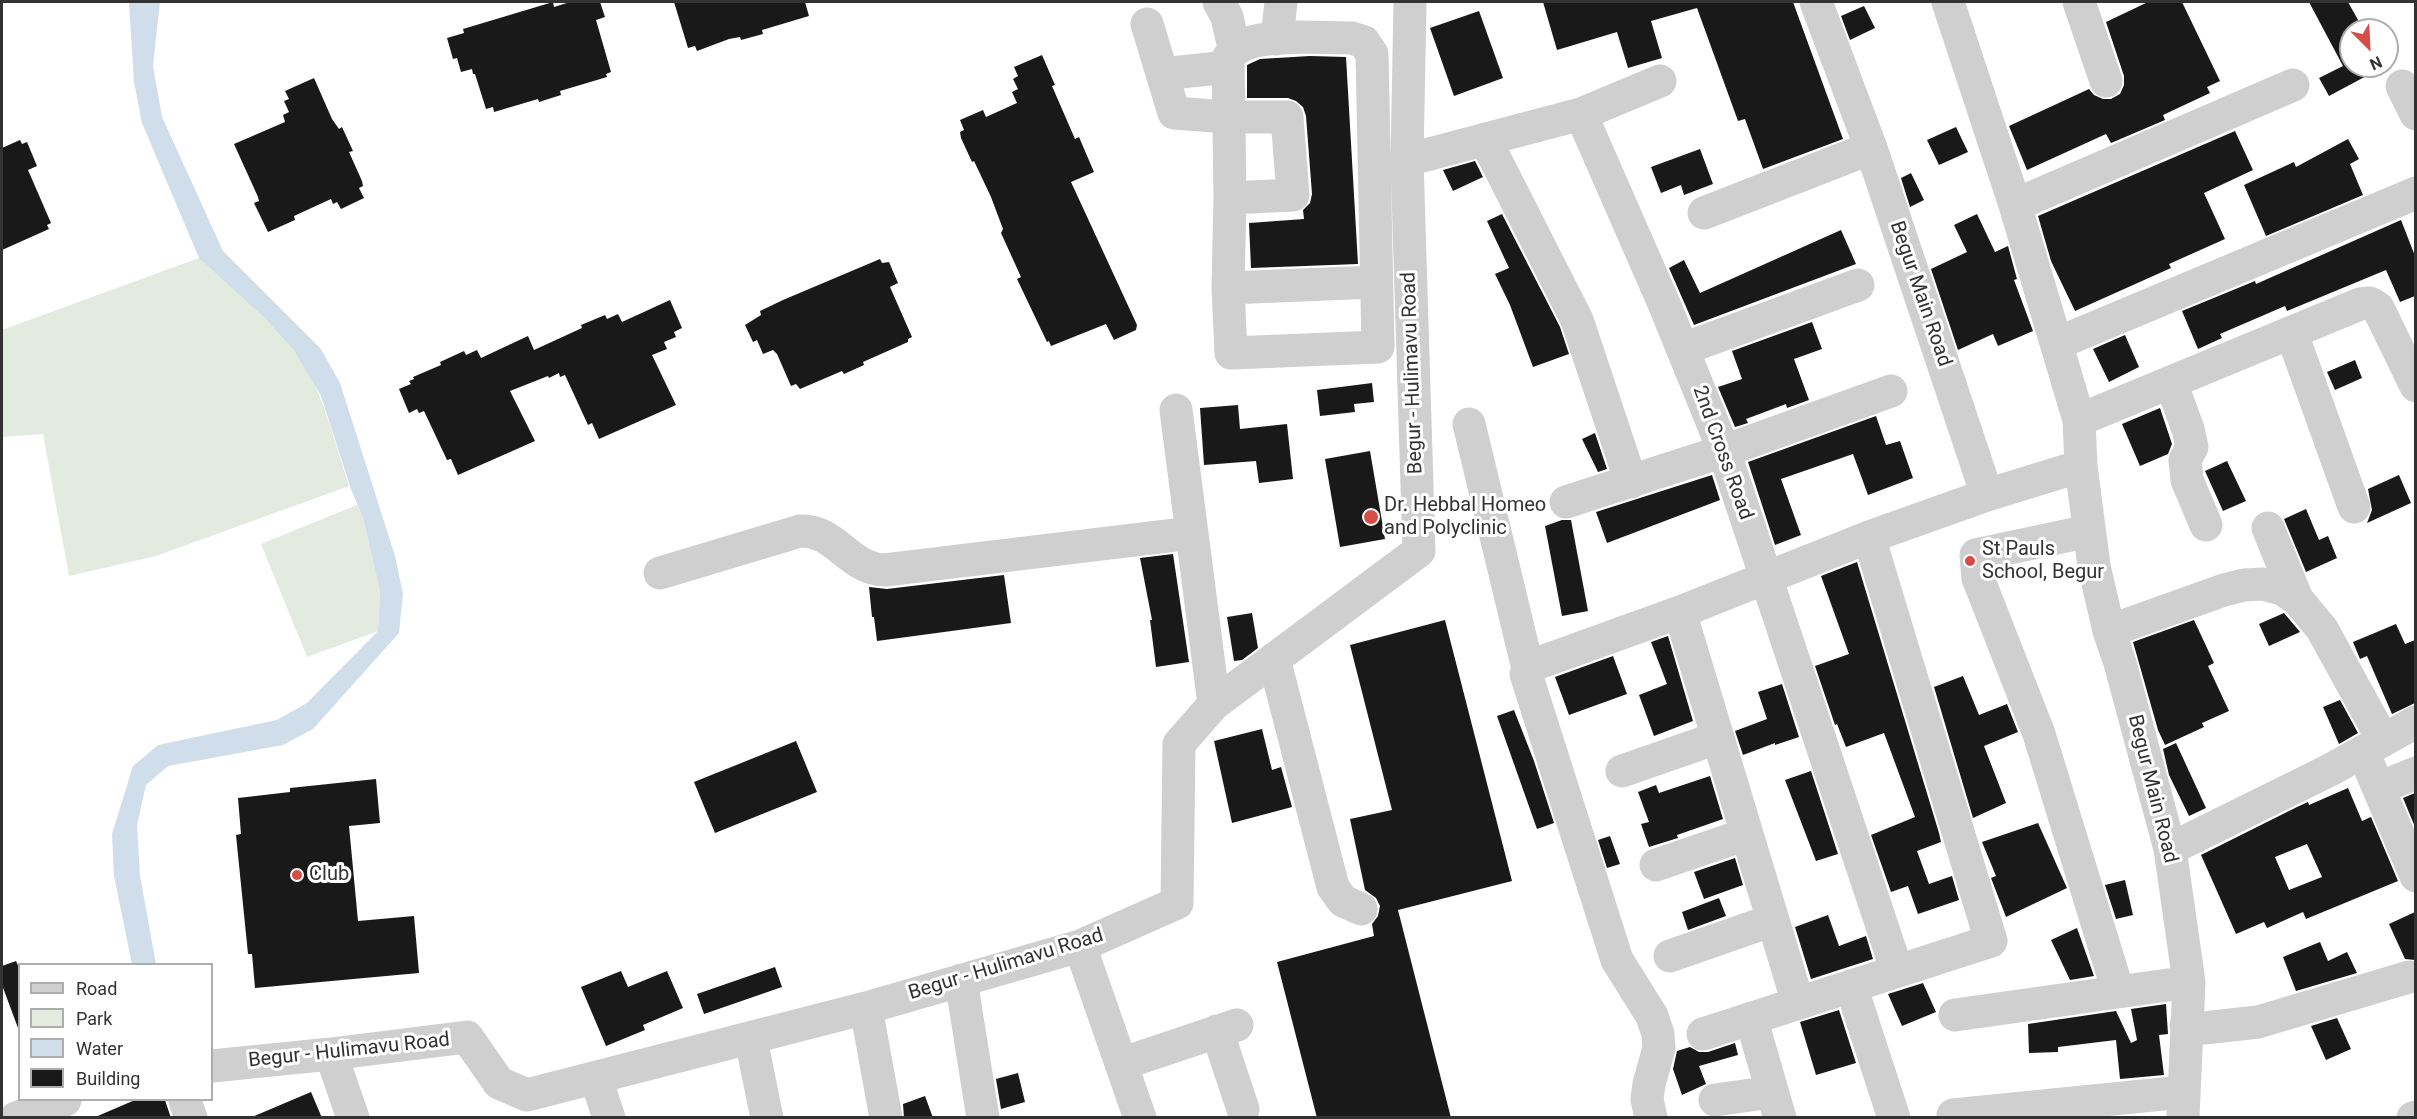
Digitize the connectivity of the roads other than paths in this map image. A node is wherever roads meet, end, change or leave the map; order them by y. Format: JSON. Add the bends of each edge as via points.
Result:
{"nodes":[{"id":1,"x":1219,"y":2,"type":"edge"},
{"id":2,"x":1281,"y":2,"type":"edge"},
{"id":3,"x":1299,"y":2,"type":"edge"},
{"id":4,"x":1410,"y":2,"type":"edge"},
{"id":5,"x":1816,"y":2,"type":"edge"},
{"id":6,"x":1947,"y":2,"type":"edge"},
{"id":7,"x":2079,"y":2,"type":"edge"},
{"id":8,"x":1146,"y":24,"type":"dead end"},
{"id":9,"x":1289,"y":38,"type":"junction"},
{"id":10,"x":1231,"y":58,"type":"junction"},
{"id":11,"x":1162,"y":74,"type":"junction"},
{"id":12,"x":1660,"y":81,"type":"dead end"},
{"id":13,"x":2106,"y":81,"type":"dead end"},
{"id":14,"x":2292,"y":85,"type":"dead end"},
{"id":15,"x":1581,"y":114,"type":"junction"},
{"id":16,"x":1228,"y":117,"type":"junction"},
{"id":17,"x":1485,"y":139,"type":"junction"},
{"id":18,"x":1870,"y":148,"type":"junction"},
{"id":19,"x":1407,"y":160,"type":"junction"},
{"id":20,"x":2415,"y":193,"type":"edge"},
{"id":21,"x":1230,"y":198,"type":"junction"},
{"id":22,"x":2015,"y":205,"type":"junction"},
{"id":23,"x":1704,"y":213,"type":"dead end"},
{"id":24,"x":1375,"y":282,"type":"junction"},
{"id":25,"x":1858,"y":285,"type":"dead end"},
{"id":26,"x":1228,"y":288,"type":"junction"},
{"id":27,"x":2292,"y":333,"type":"junction"},
{"id":28,"x":2058,"y":343,"type":"junction"},
{"id":29,"x":1683,"y":349,"type":"junction"},
{"id":30,"x":2170,"y":383,"type":"junction"},
{"id":31,"x":2415,"y":386,"type":"edge"},
{"id":32,"x":1891,"y":391,"type":"dead end"},
{"id":33,"x":1176,"y":410,"type":"dead end"},
{"id":34,"x":2079,"y":420,"type":"junction"},
{"id":35,"x":1469,"y":424,"type":"dead end"},
{"id":36,"x":1724,"y":451,"type":"junction"},
{"id":37,"x":2081,"y":466,"type":"junction"},
{"id":38,"x":1631,"y":482,"type":"junction"},
{"id":39,"x":1987,"y":495,"type":"junction"},
{"id":40,"x":1566,"y":502,"type":"dead end"},
{"id":41,"x":2354,"y":507,"type":"dead end"},
{"id":42,"x":2206,"y":525,"type":"dead end"},
{"id":43,"x":2268,"y":528,"type":"dead end"},
{"id":44,"x":2089,"y":531,"type":"junction"},
{"id":45,"x":1192,"y":533,"type":"junction"},
{"id":46,"x":1869,"y":537,"type":"junction"},
{"id":47,"x":660,"y":573,"type":"dead end"},
{"id":48,"x":1766,"y":578,"type":"junction"},
{"id":49,"x":2297,"y":599,"type":"junction"},
{"id":50,"x":1680,"y":612,"type":"junction"},
{"id":51,"x":2109,"y":632,"type":"junction"},
{"id":52,"x":1274,"y":659,"type":"junction"},
{"id":53,"x":1528,"y":669,"type":"junction"},
{"id":54,"x":1214,"y":704,"type":"junction"},
{"id":55,"x":2415,"y":722,"type":"edge"},
{"id":56,"x":1717,"y":738,"type":"junction"},
{"id":57,"x":2373,"y":746,"type":"junction"},
{"id":58,"x":1622,"y":771,"type":"dead end"},
{"id":59,"x":2415,"y":773,"type":"edge"},
{"id":60,"x":2379,"y":788,"type":"junction"},
{"id":61,"x":1747,"y":834,"type":"junction"},
{"id":62,"x":2170,"y":849,"type":"junction"},
{"id":63,"x":1656,"y":865,"type":"dead end"},
{"id":64,"x":2415,"y":876,"type":"edge"},
{"id":65,"x":1361,"y":909,"type":"dead end"},
{"id":66,"x":1773,"y":920,"type":"junction"},
{"id":67,"x":1080,"y":946,"type":"junction"},
{"id":68,"x":1670,"y":956,"type":"dead end"},
{"id":69,"x":1897,"y":971,"type":"junction"},
{"id":70,"x":2409,"y":977,"type":"dead end"},
{"id":71,"x":961,"y":980,"type":"junction"},
{"id":72,"x":2189,"y":982,"type":"junction"},
{"id":73,"x":1851,"y":986,"type":"junction"},
{"id":74,"x":2118,"y":991,"type":"junction"},
{"id":75,"x":1798,"y":1003,"type":"junction"},
{"id":76,"x":866,"y":1008,"type":"junction"},
{"id":77,"x":1955,"y":1015,"type":"dead end"},
{"id":78,"x":1751,"y":1018,"type":"junction"},
{"id":79,"x":2186,"y":1026,"type":"junction"},
{"id":80,"x":1703,"y":1034,"type":"dead end"},
{"id":81,"x":751,"y":1039,"type":"junction"},
{"id":82,"x":331,"y":1054,"type":"junction"},
{"id":83,"x":1121,"y":1064,"type":"junction"},
{"id":84,"x":213,"y":1066,"type":"edge"},
{"id":85,"x":596,"y":1078,"type":"junction"},
{"id":86,"x":1715,"y":1100,"type":"dead end"},
{"id":87,"x":62,"y":1101,"type":"edge"},
{"id":88,"x":1776,"y":1105,"type":"edge"},
{"id":89,"x":2183,"y":1105,"type":"edge"},
{"id":90,"x":1243,"y":1109,"type":"dead end"},
{"id":91,"x":1953,"y":1115,"type":"dead end"},
{"id":92,"x":16,"y":1118,"type":"edge"},
{"id":93,"x":353,"y":1118,"type":"edge"},
{"id":94,"x":609,"y":1118,"type":"edge"},
{"id":95,"x":767,"y":1118,"type":"edge"},
{"id":96,"x":886,"y":1118,"type":"edge"},
{"id":97,"x":983,"y":1118,"type":"edge"},
{"id":98,"x":1140,"y":1118,"type":"edge"},
{"id":99,"x":1651,"y":1118,"type":"edge"},
{"id":100,"x":1894,"y":1118,"type":"edge"}],
"edges":[{"from":1,"to":10,"type":"street","via":[[1227,17]]},
{"from":2,"to":9,"type":"street"},
{"from":3,"to":9,"type":"street"},
{"from":4,"to":19,"type":"street","name":"Begur - Hulimavu Road"},
{"from":5,"to":18,"type":"street","name":"Begur Main Road"},
{"from":6,"to":22,"type":"street","name":"Begur Main Road"},
{"from":7,"to":13,"type":"street"},
{"from":8,"to":11,"type":"street"},
{"from":9,"to":10,"type":"street","via":[[1246,43]]},
{"from":9,"to":24,"type":"street","via":[[1352,38],[1364,42],[1372,54]]},
{"from":10,"to":11,"type":"street"},
{"from":10,"to":16,"type":"street"},
{"from":11,"to":16,"type":"street","via":[[1174,113]]},
{"from":12,"to":15,"type":"street"},
{"from":14,"to":22,"type":"street"},
{"from":15,"to":17,"type":"street"},
{"from":15,"to":29,"type":"street","name":"2nd Cross Road"},
{"from":16,"to":21,"type":"street"},
{"from":16,"to":21,"type":"street","via":[[1287,117],[1293,195]]},
{"from":17,"to":19,"type":"street"},
{"from":17,"to":38,"type":"street","via":[[1576,320]]},
{"from":18,"to":23,"type":"street"},
{"from":18,"to":39,"type":"street","name":"Begur Main Road"},
{"from":19,"to":52,"type":"street","name":"Begur - Hulimavu Road","via":[[1419,551]]},
{"from":20,"to":28,"type":"street"},
{"from":21,"to":26,"type":"street"},
{"from":22,"to":28,"type":"street","name":"Begur Main Road"},
{"from":24,"to":26,"type":"street"},
{"from":24,"to":26,"type":"street","via":[[1378,347],[1287,351],[1231,353]]},
{"from":25,"to":29,"type":"street"},
{"from":27,"to":30,"type":"street"},
{"from":27,"to":31,"type":"street","via":[[2370,303],[2378,308]]},
{"from":27,"to":41,"type":"street"},
{"from":28,"to":34,"type":"street","name":"Begur Main Road"},
{"from":29,"to":36,"type":"street","name":"2nd Cross Road"},
{"from":30,"to":34,"type":"street"},
{"from":30,"to":42,"type":"street","via":[[2192,447],[2185,460],[2187,480]]},
{"from":32,"to":36,"type":"street"},
{"from":33,"to":45,"type":"street"},
{"from":34,"to":37,"type":"street","name":"Begur Main Road"},
{"from":35,"to":53,"type":"street"},
{"from":36,"to":38,"type":"street"},
{"from":36,"to":48,"type":"street","name":"2nd Cross Road"},
{"from":37,"to":39,"type":"street"},
{"from":37,"to":44,"type":"street","name":"Begur Main Road"},
{"from":38,"to":40,"type":"street"},
{"from":39,"to":46,"type":"street"},
{"from":43,"to":49,"type":"street"},
{"from":44,"to":51,"type":"street","name":"Begur Main Road"},
{"from":44,"to":74,"type":"street","via":[[1976,555],[1978,578],[2039,734]]},
{"from":45,"to":47,"type":"street","via":[[873,570],[863,567],[818,533],[800,531]]},
{"from":45,"to":54,"type":"street"},
{"from":46,"to":48,"type":"street"},
{"from":46,"to":69,"type":"street","via":[[1991,941]]},
{"from":48,"to":50,"type":"street"},
{"from":48,"to":69,"type":"street","name":"2nd Cross Road"},
{"from":49,"to":51,"type":"street","via":[[2264,584],[2244,585]]},
{"from":49,"to":57,"type":"street","via":[[2322,629]]},
{"from":50,"to":53,"type":"street"},
{"from":50,"to":56,"type":"street"},
{"from":51,"to":62,"type":"street","name":"Begur Main Road"},
{"from":52,"to":54,"type":"street","name":"Begur - Hulimavu Road"},
{"from":52,"to":65,"type":"street","via":[[1333,888],[1343,901]]},
{"from":53,"to":99,"type":"street","via":[[1526,674],[1609,938],[1658,1034],[1659,1048],[1647,1099]]},
{"from":54,"to":67,"type":"street","name":"Begur - Hulimavu Road","via":[[1179,744],[1177,903]]},
{"from":55,"to":57,"type":"street"},
{"from":56,"to":58,"type":"street"},
{"from":56,"to":61,"type":"street"},
{"from":57,"to":60,"type":"street"},
{"from":57,"to":62,"type":"street"},
{"from":59,"to":60,"type":"street"},
{"from":60,"to":64,"type":"street"},
{"from":61,"to":63,"type":"street"},
{"from":61,"to":66,"type":"street"},
{"from":62,"to":72,"type":"street","name":"Begur Main Road"},
{"from":66,"to":68,"type":"street"},
{"from":66,"to":75,"type":"street"},
{"from":67,"to":71,"type":"street","name":"Begur - Hulimavu Road"},
{"from":67,"to":83,"type":"street"},
{"from":69,"to":73,"type":"street"},
{"from":70,"to":79,"type":"street","via":[[2258,1022]]},
{"from":71,"to":76,"type":"street","name":"Begur - Hulimavu Road"},
{"from":71,"to":97,"type":"street"},
{"from":72,"to":74,"type":"street"},
{"from":72,"to":79,"type":"street","name":"Begur Main Road"},
{"from":73,"to":75,"type":"street"},
{"from":73,"to":100,"type":"street"},
{"from":74,"to":77,"type":"street"},
{"from":75,"to":78,"type":"street"},
{"from":76,"to":81,"type":"street","name":"Begur - Hulimavu Road"},
{"from":76,"to":96,"type":"street"},
{"from":78,"to":80,"type":"street"},
{"from":78,"to":88,"type":"street"},
{"from":79,"to":89,"type":"street","name":"Begur Main Road"},
{"from":81,"to":85,"type":"street","name":"Begur - Hulimavu Road"},
{"from":81,"to":95,"type":"street"},
{"from":82,"to":84,"type":"street","name":"Begur - Hulimavu Road"},
{"from":82,"to":85,"type":"street","name":"Begur - Hulimavu Road","via":[[467,1037],[499,1083],[527,1095]]},
{"from":82,"to":93,"type":"street"},
{"from":83,"to":90,"type":"street","via":[[1227,1028]]},
{"from":83,"to":98,"type":"street"},
{"from":85,"to":94,"type":"street"},
{"from":86,"to":88,"type":"street"},
{"from":87,"to":92,"type":"street"},
{"from":89,"to":91,"type":"street"}]}
